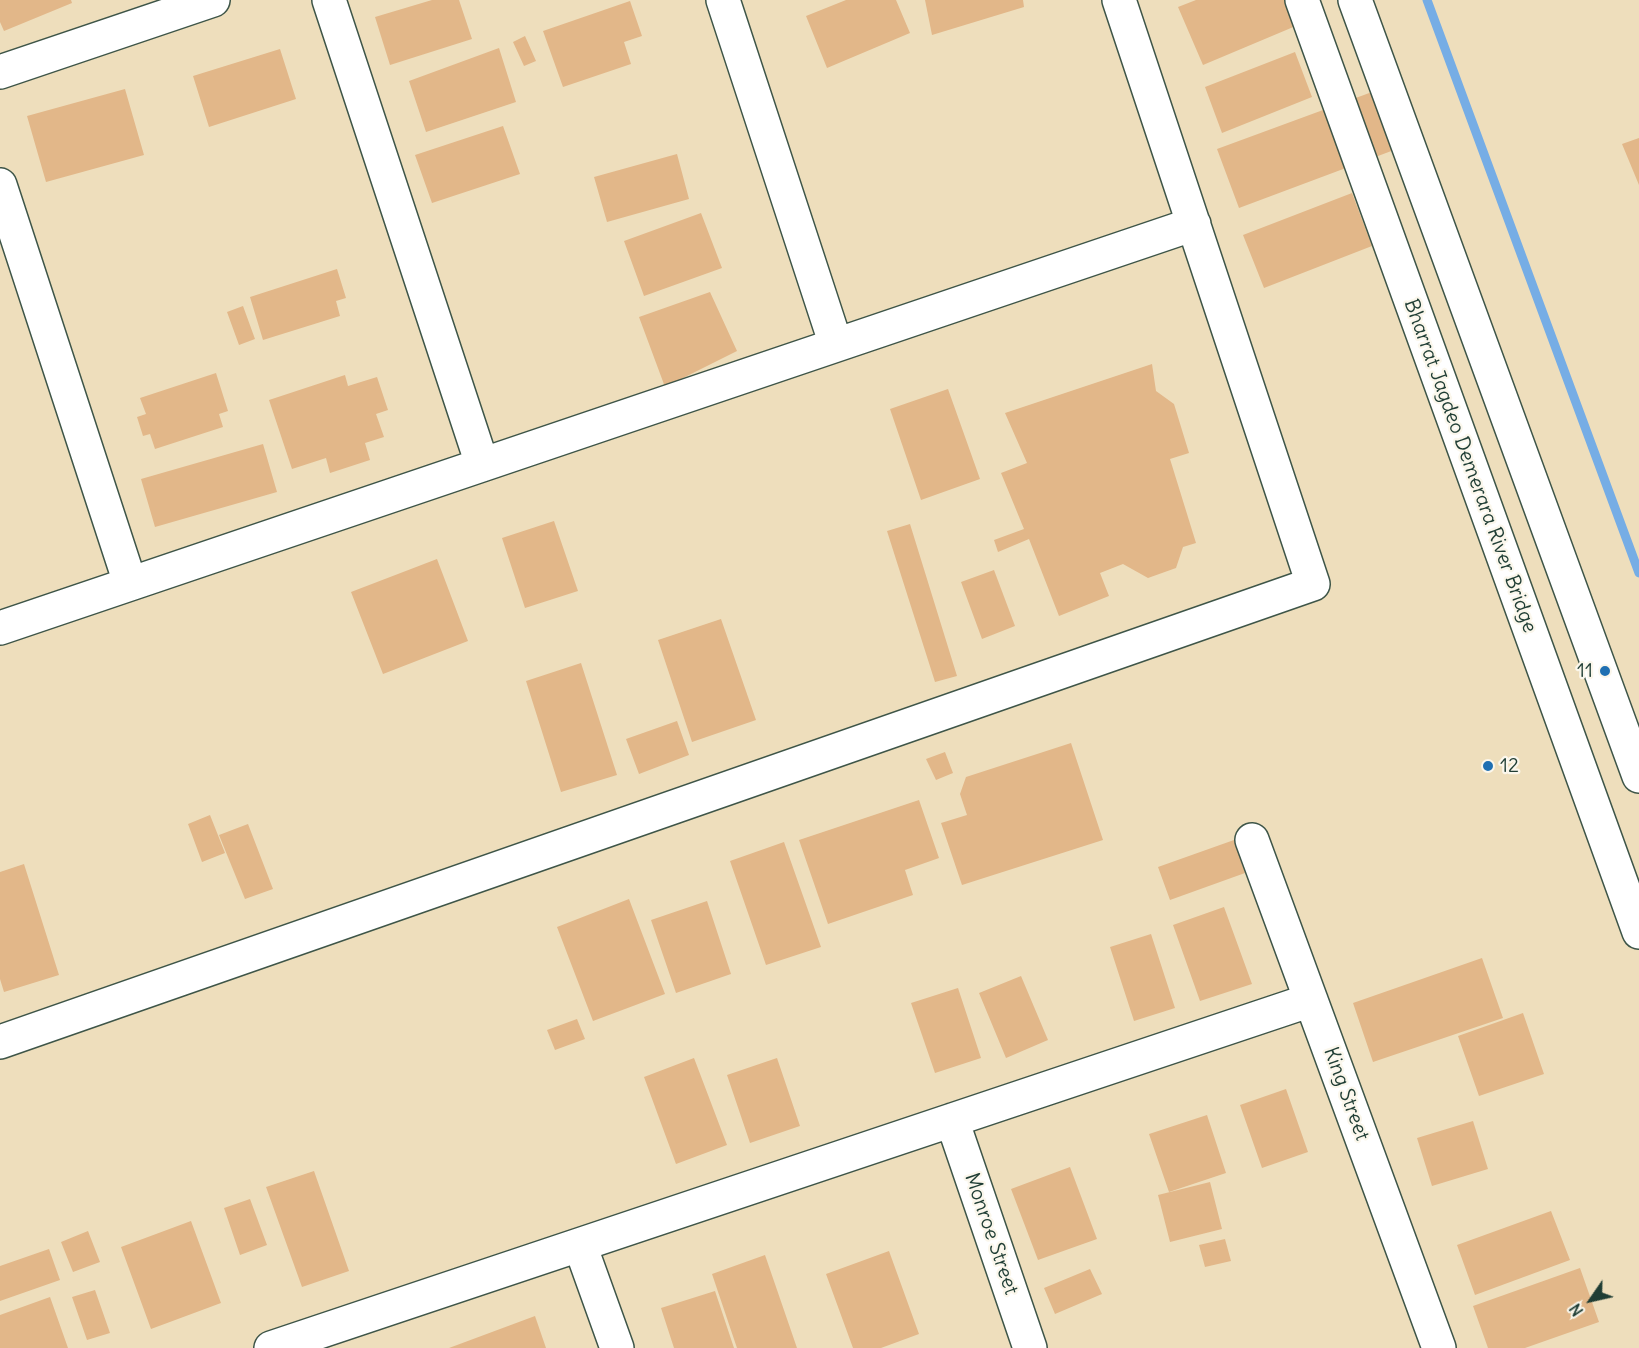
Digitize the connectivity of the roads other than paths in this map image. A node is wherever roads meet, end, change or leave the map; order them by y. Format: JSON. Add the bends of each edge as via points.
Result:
{"nodes":[{"id":1,"x":213,"y":0,"type":"edge"},
{"id":2,"x":329,"y":0,"type":"edge"},
{"id":3,"x":723,"y":0,"type":"edge"},
{"id":4,"x":1119,"y":0,"type":"edge"},
{"id":5,"x":1302,"y":0,"type":"edge"},
{"id":6,"x":1355,"y":0,"type":"edge"},
{"id":7,"x":0,"y":72,"type":"edge"},
{"id":8,"x":0,"y":185,"type":"edge"},
{"id":9,"x":1194,"y":224,"type":"junction"},
{"id":10,"x":836,"y":345,"type":"junction"},
{"id":11,"x":482,"y":464,"type":"junction"},
{"id":12,"x":130,"y":584,"type":"junction"},
{"id":13,"x":0,"y":628,"type":"edge"},
{"id":14,"x":1639,"y":776,"type":"edge"},
{"id":15,"x":1252,"y":840,"type":"dead end"},
{"id":16,"x":1639,"y":932,"type":"edge"},
{"id":17,"x":1311,"y":1000,"type":"junction"},
{"id":18,"x":0,"y":1042,"type":"edge"},
{"id":19,"x":952,"y":1120,"type":"junction"},
{"id":20,"x":580,"y":1245,"type":"junction"},
{"id":21,"x":271,"y":1348,"type":"edge"},
{"id":22,"x":617,"y":1348,"type":"edge"},
{"id":23,"x":1030,"y":1348,"type":"edge"},
{"id":24,"x":1439,"y":1348,"type":"edge"}],
"edges":[{"from":1,"to":7,"type":"street"},
{"from":2,"to":11,"type":"street"},
{"from":3,"to":10,"type":"street"},
{"from":4,"to":9,"type":"street"},
{"from":5,"to":16,"type":"street","name":"Bharrat Jagdeo Demerara River Bridge"},
{"from":6,"to":14,"type":"street"},
{"from":8,"to":12,"type":"street"},
{"from":9,"to":10,"type":"street"},
{"from":9,"to":18,"type":"street","via":[[1313,584]]},
{"from":10,"to":11,"type":"street"},
{"from":11,"to":12,"type":"street"},
{"from":12,"to":13,"type":"street"},
{"from":15,"to":17,"type":"street","name":"King Street"},
{"from":17,"to":19,"type":"street"},
{"from":17,"to":24,"type":"street","name":"King Street"},
{"from":19,"to":20,"type":"street"},
{"from":19,"to":23,"type":"street","name":"Monroe Street"},
{"from":20,"to":21,"type":"street"},
{"from":20,"to":22,"type":"street"}]}
